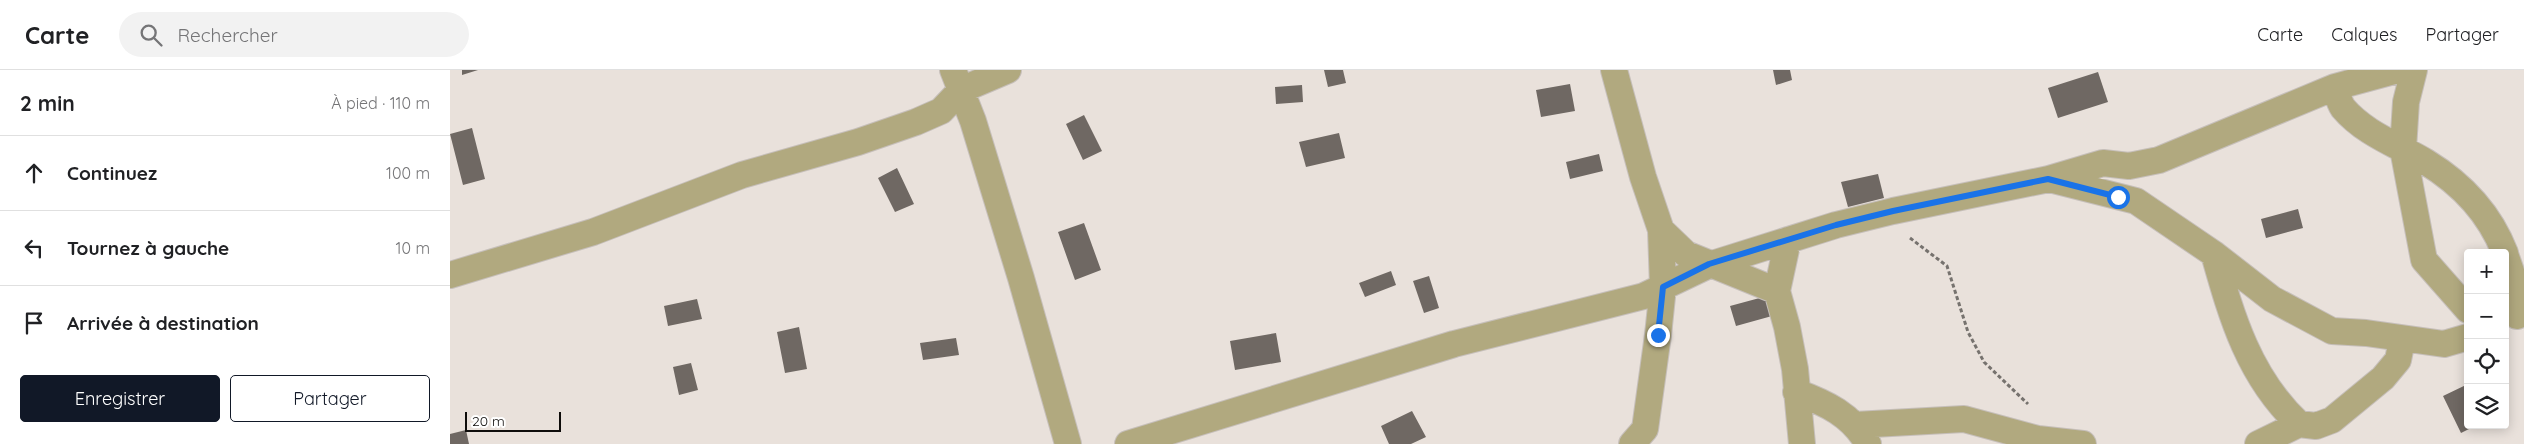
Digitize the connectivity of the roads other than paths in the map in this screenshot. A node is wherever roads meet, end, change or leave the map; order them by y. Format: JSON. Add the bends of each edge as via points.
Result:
{"nodes":[{"id":1,"x":1008,"y":70,"type":"edge"},
{"id":2,"x":1614,"y":70,"type":"edge"},
{"id":3,"x":2398,"y":70,"type":"edge"},
{"id":4,"x":2414,"y":70,"type":"edge"},
{"id":5,"x":957,"y":80,"type":"edge"},
{"id":6,"x":2335,"y":87,"type":"junction"},
{"id":7,"x":2403,"y":149,"type":"junction"},
{"id":8,"x":2048,"y":179,"type":"junction"},
{"id":9,"x":1662,"y":230,"type":"junction"},
{"id":10,"x":1788,"y":240,"type":"junction"},
{"id":11,"x":2503,"y":249,"type":"edge"},
{"id":12,"x":2214,"y":254,"type":"junction"},
{"id":13,"x":1709,"y":264,"type":"junction"},
{"id":14,"x":2509,"y":265,"type":"edge"},
{"id":15,"x":450,"y":275,"type":"edge"},
{"id":16,"x":1663,"y":287,"type":"junction"},
{"id":17,"x":1777,"y":291,"type":"junction"},
{"id":18,"x":2464,"y":305,"type":"edge"},
{"id":19,"x":2516,"y":317,"type":"edge"},
{"id":20,"x":2464,"y":338,"type":"edge"},
{"id":21,"x":2402,"y":340,"type":"junction"},
{"id":22,"x":1796,"y":392,"type":"junction"},
{"id":23,"x":2299,"y":424,"type":"junction"},
{"id":24,"x":1861,"y":435,"type":"edge"},
{"id":25,"x":1644,"y":439,"type":"edge"},
{"id":26,"x":1068,"y":444,"type":"edge"},
{"id":27,"x":1128,"y":444,"type":"edge"},
{"id":28,"x":1802,"y":444,"type":"edge"},
{"id":29,"x":2083,"y":444,"type":"edge"},
{"id":30,"x":2258,"y":444,"type":"edge"}],
"edges":[{"from":1,"to":5,"type":"street"},
{"from":2,"to":9,"type":"street","via":[[1643,178]]},
{"from":3,"to":6,"type":"street"},
{"from":4,"to":7,"type":"street","via":[[2406,102]]},
{"from":5,"to":15,"type":"street","via":[[941,111],[916,122],[742,175],[593,232]]},
{"from":5,"to":26,"type":"street","via":[[973,121],[1021,278]]},
{"from":6,"to":7,"type":"street","via":[[2342,106],[2358,122]]},
{"from":6,"to":8,"type":"street","via":[[2159,160],[2129,166],[2103,164]]},
{"from":7,"to":11,"type":"street","via":[[2445,175],[2471,199],[2489,219]]},
{"from":7,"to":18,"type":"street","via":[[2424,260]]},
{"from":8,"to":10,"type":"street","via":[[1882,214]]},
{"from":8,"to":12,"type":"street","via":[[2136,201]]},
{"from":9,"to":13,"type":"street","via":[[1686,254]]},
{"from":9,"to":16,"type":"street"},
{"from":10,"to":13,"type":"street"},
{"from":10,"to":17,"type":"street"},
{"from":12,"to":21,"type":"street","via":[[2272,299],[2332,331]]},
{"from":12,"to":23,"type":"street","via":[[2229,309],[2258,375],[2277,404]]},
{"from":13,"to":16,"type":"street"},
{"from":13,"to":17,"type":"street"},
{"from":14,"to":19,"type":"street","via":[[2514,280]]},
{"from":16,"to":25,"type":"street"},
{"from":16,"to":27,"type":"street","via":[[1644,296],[1454,344]]},
{"from":17,"to":22,"type":"street","via":[[1788,335]]},
{"from":20,"to":21,"type":"street","via":[[2444,344]]},
{"from":21,"to":23,"type":"street","via":[[2398,360],[2383,378],[2332,420],[2316,426]]},
{"from":22,"to":24,"type":"street","via":[[1826,403]]},
{"from":22,"to":28,"type":"street"},
{"from":23,"to":30,"type":"street"},
{"from":24,"to":29,"type":"street","via":[[1964,419],[2038,439]]}]}
